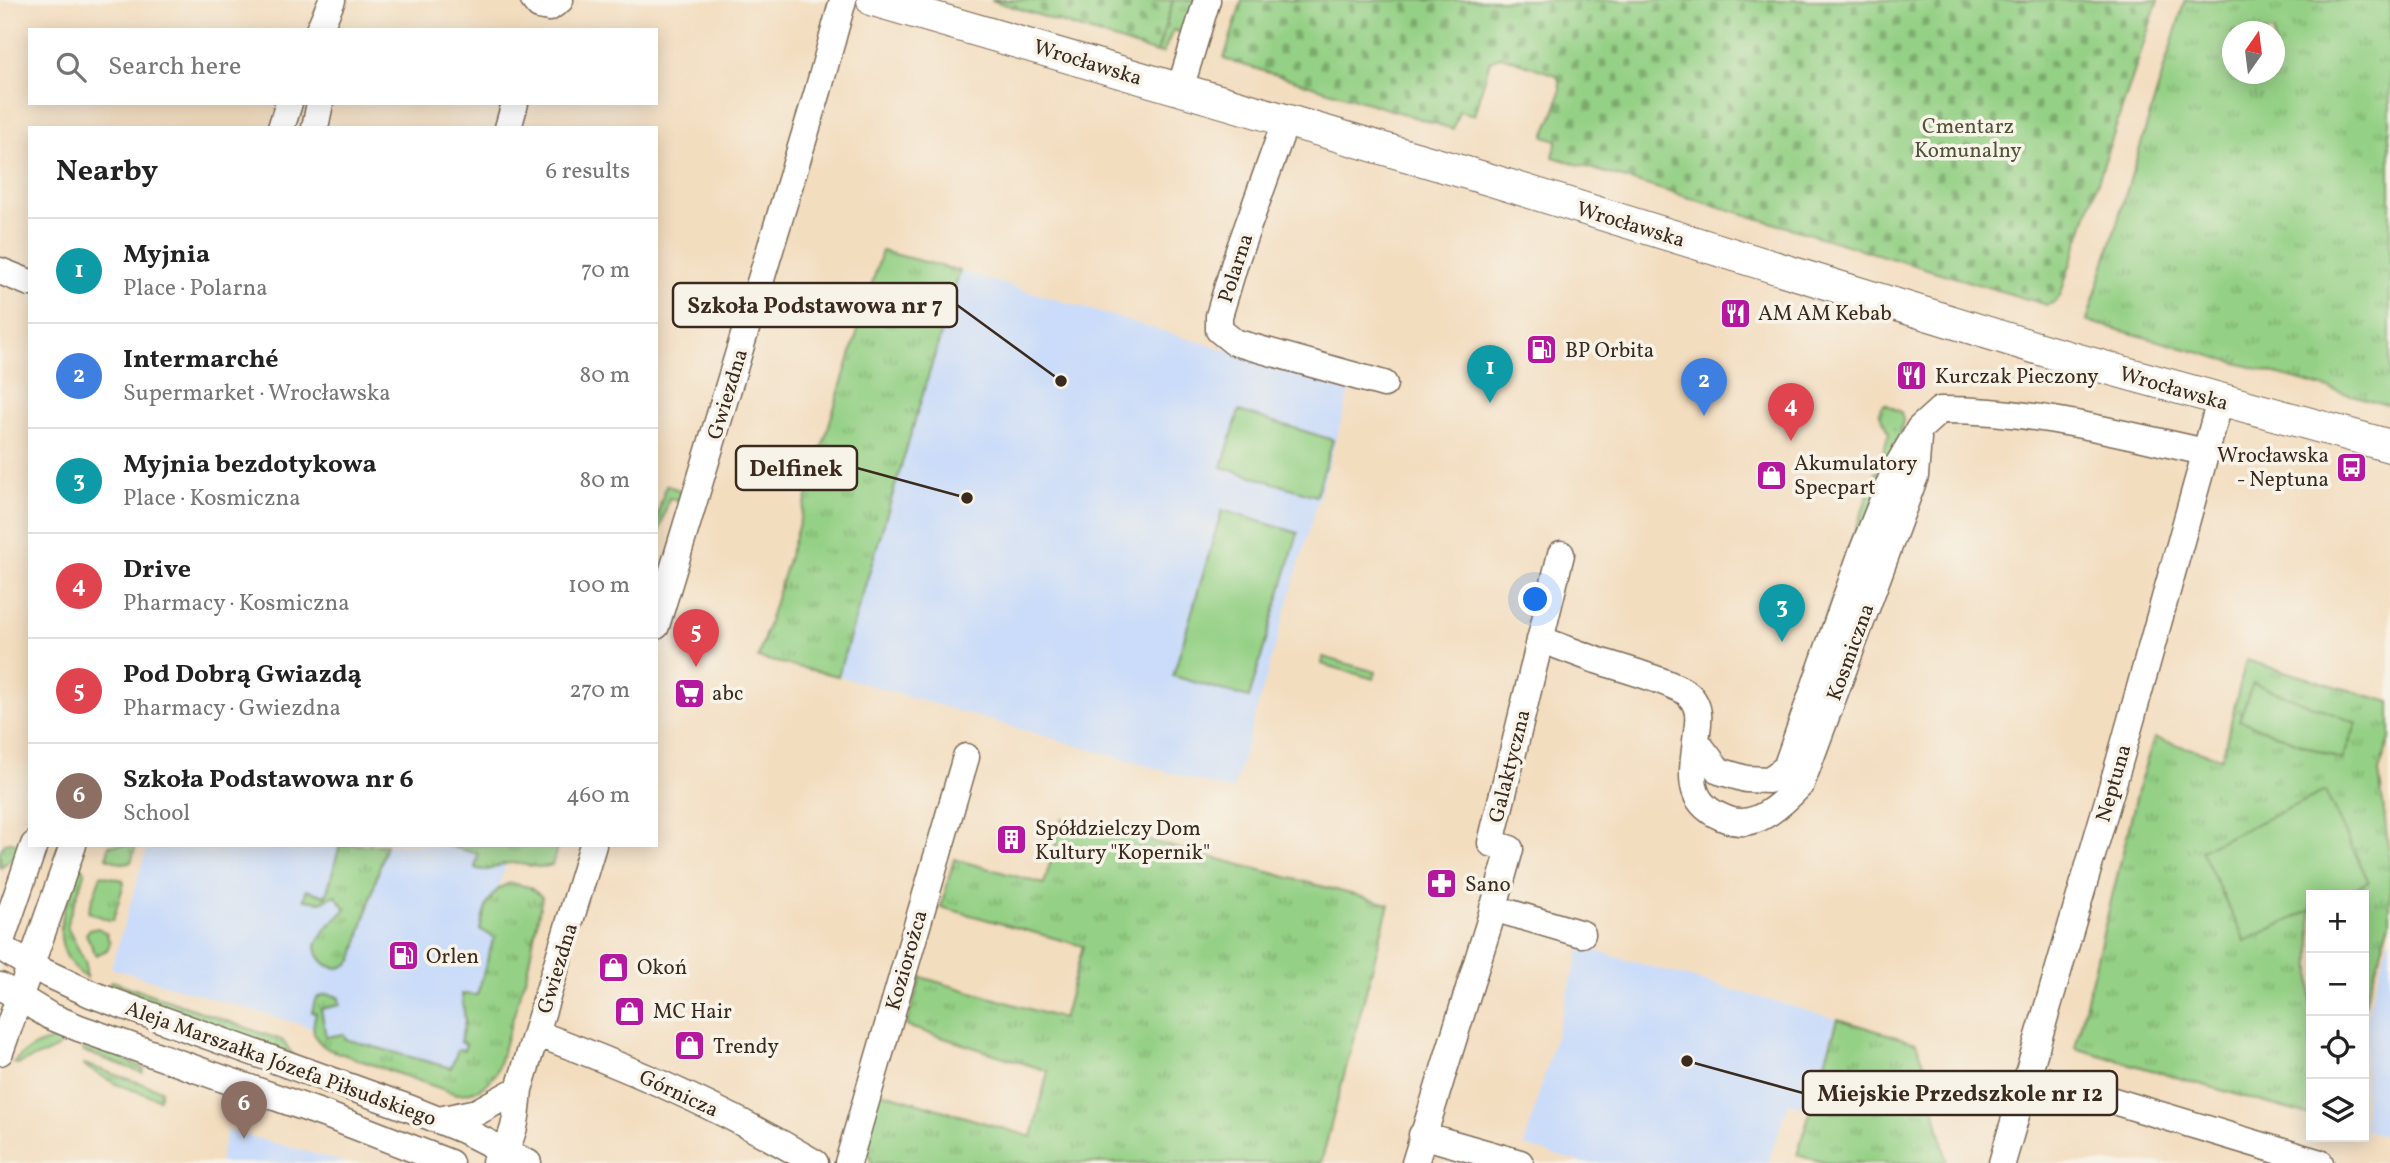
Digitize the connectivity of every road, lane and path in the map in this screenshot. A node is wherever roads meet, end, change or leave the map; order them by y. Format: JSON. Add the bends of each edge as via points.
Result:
{"nodes":[{"id":1,"x":333,"y":0,"type":"edge"},
{"id":2,"x":843,"y":0,"type":"edge"},
{"id":3,"x":873,"y":0,"type":"edge"},
{"id":4,"x":1207,"y":0,"type":"edge"},
{"id":5,"x":320,"y":28,"type":"edge"},
{"id":6,"x":331,"y":28,"type":"edge"},
{"id":7,"x":1180,"y":89,"type":"junction"},
{"id":8,"x":288,"y":105,"type":"edge"},
{"id":9,"x":320,"y":105,"type":"edge"},
{"id":10,"x":514,"y":105,"type":"edge"},
{"id":11,"x":1286,"y":120,"type":"junction"},
{"id":12,"x":282,"y":126,"type":"edge"},
{"id":13,"x":315,"y":126,"type":"edge"},
{"id":14,"x":509,"y":126,"type":"edge"},
{"id":15,"x":0,"y":271,"type":"edge"},
{"id":16,"x":28,"y":282,"type":"edge"},
{"id":17,"x":1384,"y":384,"type":"dead end"},
{"id":18,"x":2220,"y":401,"type":"junction"},
{"id":19,"x":1919,"y":429,"type":"junction"},
{"id":20,"x":2390,"y":446,"type":"edge"},
{"id":21,"x":2205,"y":452,"type":"junction"},
{"id":22,"x":1561,"y":554,"type":"dead end"},
{"id":23,"x":658,"y":619,"type":"edge"},
{"id":24,"x":1540,"y":639,"type":"junction"},
{"id":25,"x":1696,"y":741,"type":"junction"},
{"id":26,"x":966,"y":757,"type":"dead end"},
{"id":27,"x":72,"y":847,"type":"edge"},
{"id":28,"x":592,"y":847,"type":"edge"},
{"id":29,"x":31,"y":854,"type":"edge"},
{"id":30,"x":0,"y":880,"type":"edge"},
{"id":31,"x":1493,"y":908,"type":"junction"},
{"id":32,"x":1582,"y":934,"type":"dead end"},
{"id":33,"x":0,"y":946,"type":"edge"},
{"id":34,"x":32,"y":966,"type":"junction"},
{"id":35,"x":10,"y":992,"type":"edge"},
{"id":36,"x":538,"y":1034,"type":"junction"},
{"id":37,"x":0,"y":1052,"type":"edge"},
{"id":38,"x":2027,"y":1075,"type":"junction"},
{"id":39,"x":519,"y":1089,"type":"junction"},
{"id":40,"x":439,"y":1120,"type":"junction"},
{"id":41,"x":1422,"y":1135,"type":"junction"},
{"id":42,"x":499,"y":1156,"type":"edge"},
{"id":43,"x":450,"y":1163,"type":"edge"},
{"id":44,"x":815,"y":1163,"type":"edge"},
{"id":45,"x":848,"y":1163,"type":"edge"},
{"id":46,"x":1415,"y":1163,"type":"edge"},
{"id":47,"x":1520,"y":1163,"type":"edge"},
{"id":48,"x":2002,"y":1163,"type":"edge"},
{"id":49,"x":2320,"y":1163,"type":"edge"}],
"edges":[{"from":1,"to":5,"type":"street"},
{"from":1,"to":6,"type":"street"},
{"from":2,"to":23,"type":"street","name":"Gwiezdna"},
{"from":3,"to":7,"type":"main road","name":"Wrocławska"},
{"from":4,"to":7,"type":"street"},
{"from":7,"to":11,"type":"main road","name":"Wrocławska"},
{"from":8,"to":12,"type":"street"},
{"from":9,"to":13,"type":"street"},
{"from":10,"to":14,"type":"street"},
{"from":11,"to":17,"type":"street","name":"Polarna","via":[[1236,259],[1219,330],[1234,342]]},
{"from":11,"to":18,"type":"main road","name":"Wrocławska"},
{"from":15,"to":16,"type":"street"},
{"from":18,"to":20,"type":"main road","name":"Wrocławska"},
{"from":18,"to":21,"type":"street","name":"Neptuna"},
{"from":19,"to":21,"type":"street","via":[[1940,410],[1972,410],[2072,422]]},
{"from":19,"to":25,"type":"street","via":[[1895,470],[1861,555],[1786,768],[1769,780],[1719,771]]},
{"from":19,"to":25,"type":"street","name":"Kosmiczna","via":[[1916,476],[1801,784],[1780,806],[1755,819],[1738,823],[1719,817],[1702,807],[1694,792]]},
{"from":21,"to":38,"type":"street","name":"Neptuna"},
{"from":22,"to":24,"type":"street","name":"Galaktyczna"},
{"from":24,"to":25,"type":"street","name":"Kosmiczna","via":[[1690,695],[1699,713]]},
{"from":24,"to":31,"type":"street","name":"Galaktyczna","via":[[1491,843],[1510,849]]},
{"from":26,"to":45,"type":"street","name":"Koziorożca"},
{"from":27,"to":34,"type":"street"},
{"from":28,"to":36,"type":"street","name":"Gwiezdna"},
{"from":29,"to":30,"type":"street"},
{"from":29,"to":33,"type":"street"},
{"from":31,"to":32,"type":"street"},
{"from":31,"to":41,"type":"street","name":"Galaktyczna"},
{"from":33,"to":34,"type":"street","name":"Aleja Marszałka Józefa Piłsudskiego"},
{"from":34,"to":35,"type":"street"},
{"from":34,"to":40,"type":"street","name":"Aleja Marszałka Józefa Piłsudskiego","via":[[91,994]]},
{"from":35,"to":37,"type":"street"},
{"from":35,"to":43,"type":"street","name":"Aleja Marszałka Józefa Piłsudskiego","via":[[79,1028]]},
{"from":36,"to":39,"type":"street","name":"Gwiezdna"},
{"from":36,"to":44,"type":"street","name":"Górnicza","via":[[667,1086],[762,1131]]},
{"from":38,"to":48,"type":"street","name":"Neptuna"},
{"from":38,"to":49,"type":"street"},
{"from":39,"to":40,"type":"street","via":[[477,1112]]},
{"from":39,"to":42,"type":"street","name":"Gwiezdna","via":[[516,1122]]},
{"from":40,"to":42,"type":"street","name":"Aleja Marszałka Józefa Piłsudskiego"},
{"from":41,"to":46,"type":"street","name":"Galaktyczna"},
{"from":41,"to":47,"type":"street"}]}
